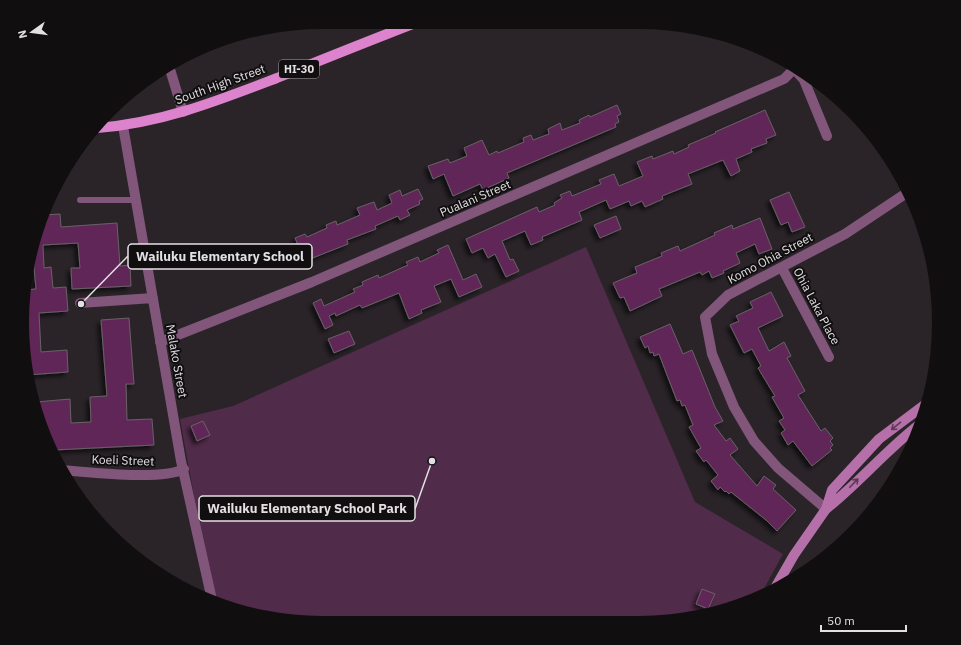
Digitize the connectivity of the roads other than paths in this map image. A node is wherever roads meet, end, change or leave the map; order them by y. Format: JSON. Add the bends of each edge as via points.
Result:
{"nodes":[{"id":1,"x":400,"y":29,"type":"edge"},
{"id":2,"x":170,"y":72,"type":"edge"},
{"id":3,"x":791,"y":72,"type":"edge"},
{"id":4,"x":803,"y":79,"type":"edge"},
{"id":5,"x":182,"y":112,"type":"junction"},
{"id":6,"x":123,"y":126,"type":"junction"},
{"id":7,"x":103,"y":128,"type":"edge"},
{"id":8,"x":827,"y":136,"type":"dead end"},
{"id":9,"x":904,"y":197,"type":"edge"},
{"id":10,"x":80,"y":200,"type":"dead end"},
{"id":11,"x":136,"y":200,"type":"junction"},
{"id":12,"x":782,"y":268,"type":"junction"},
{"id":13,"x":153,"y":298,"type":"junction"},
{"id":14,"x":80,"y":303,"type":"dead end"},
{"id":15,"x":160,"y":342,"type":"junction"},
{"id":16,"x":829,"y":357,"type":"dead end"},
{"id":17,"x":918,"y":409,"type":"edge"},
{"id":18,"x":912,"y":430,"type":"edge"},
{"id":19,"x":184,"y":469,"type":"junction"},
{"id":20,"x":69,"y":470,"type":"edge"},
{"id":21,"x":826,"y":509,"type":"junction"},
{"id":22,"x":780,"y":580,"type":"edge"},
{"id":23,"x":211,"y":594,"type":"edge"}],
"edges":[{"from":1,"to":5,"type":"main road","name":"South High Street","number":"HI-30","via":[[202,107]]},
{"from":2,"to":5,"type":"street"},
{"from":3,"to":15,"type":"street","name":"Pualani Street","via":[[784,79],[640,142],[312,282]]},
{"from":4,"to":8,"type":"street"},
{"from":5,"to":6,"type":"main road","name":"South High Street","number":"HI-30"},
{"from":6,"to":7,"type":"main road","name":"South High Street","number":"HI-30"},
{"from":6,"to":11,"type":"street","name":"Malako Street"},
{"from":9,"to":12,"type":"street","name":"Komo Ohia Street","via":[[845,234]]},
{"from":10,"to":11,"type":"lane"},
{"from":11,"to":13,"type":"street","name":"Malako Street"},
{"from":12,"to":16,"type":"street","name":"Ohia Laka Place"},
{"from":12,"to":21,"type":"street","name":"Komo Ohia Street","via":[[728,295],[704,317],[712,354],[734,407],[754,441],[778,468]]},
{"from":13,"to":14,"type":"street"},
{"from":13,"to":15,"type":"street","name":"Malako Street"},
{"from":15,"to":19,"type":"street","name":"Malako Street"},
{"from":17,"to":21,"type":"street","one_way":true,"via":[[879,439],[853,466],[832,490]]},
{"from":21,"to":18,"type":"street","one_way":true},
{"from":19,"to":20,"type":"street","name":"Koeli Street","via":[[152,475]]},
{"from":19,"to":23,"type":"street","name":"Malako Street"},
{"from":21,"to":22,"type":"street"}]}
